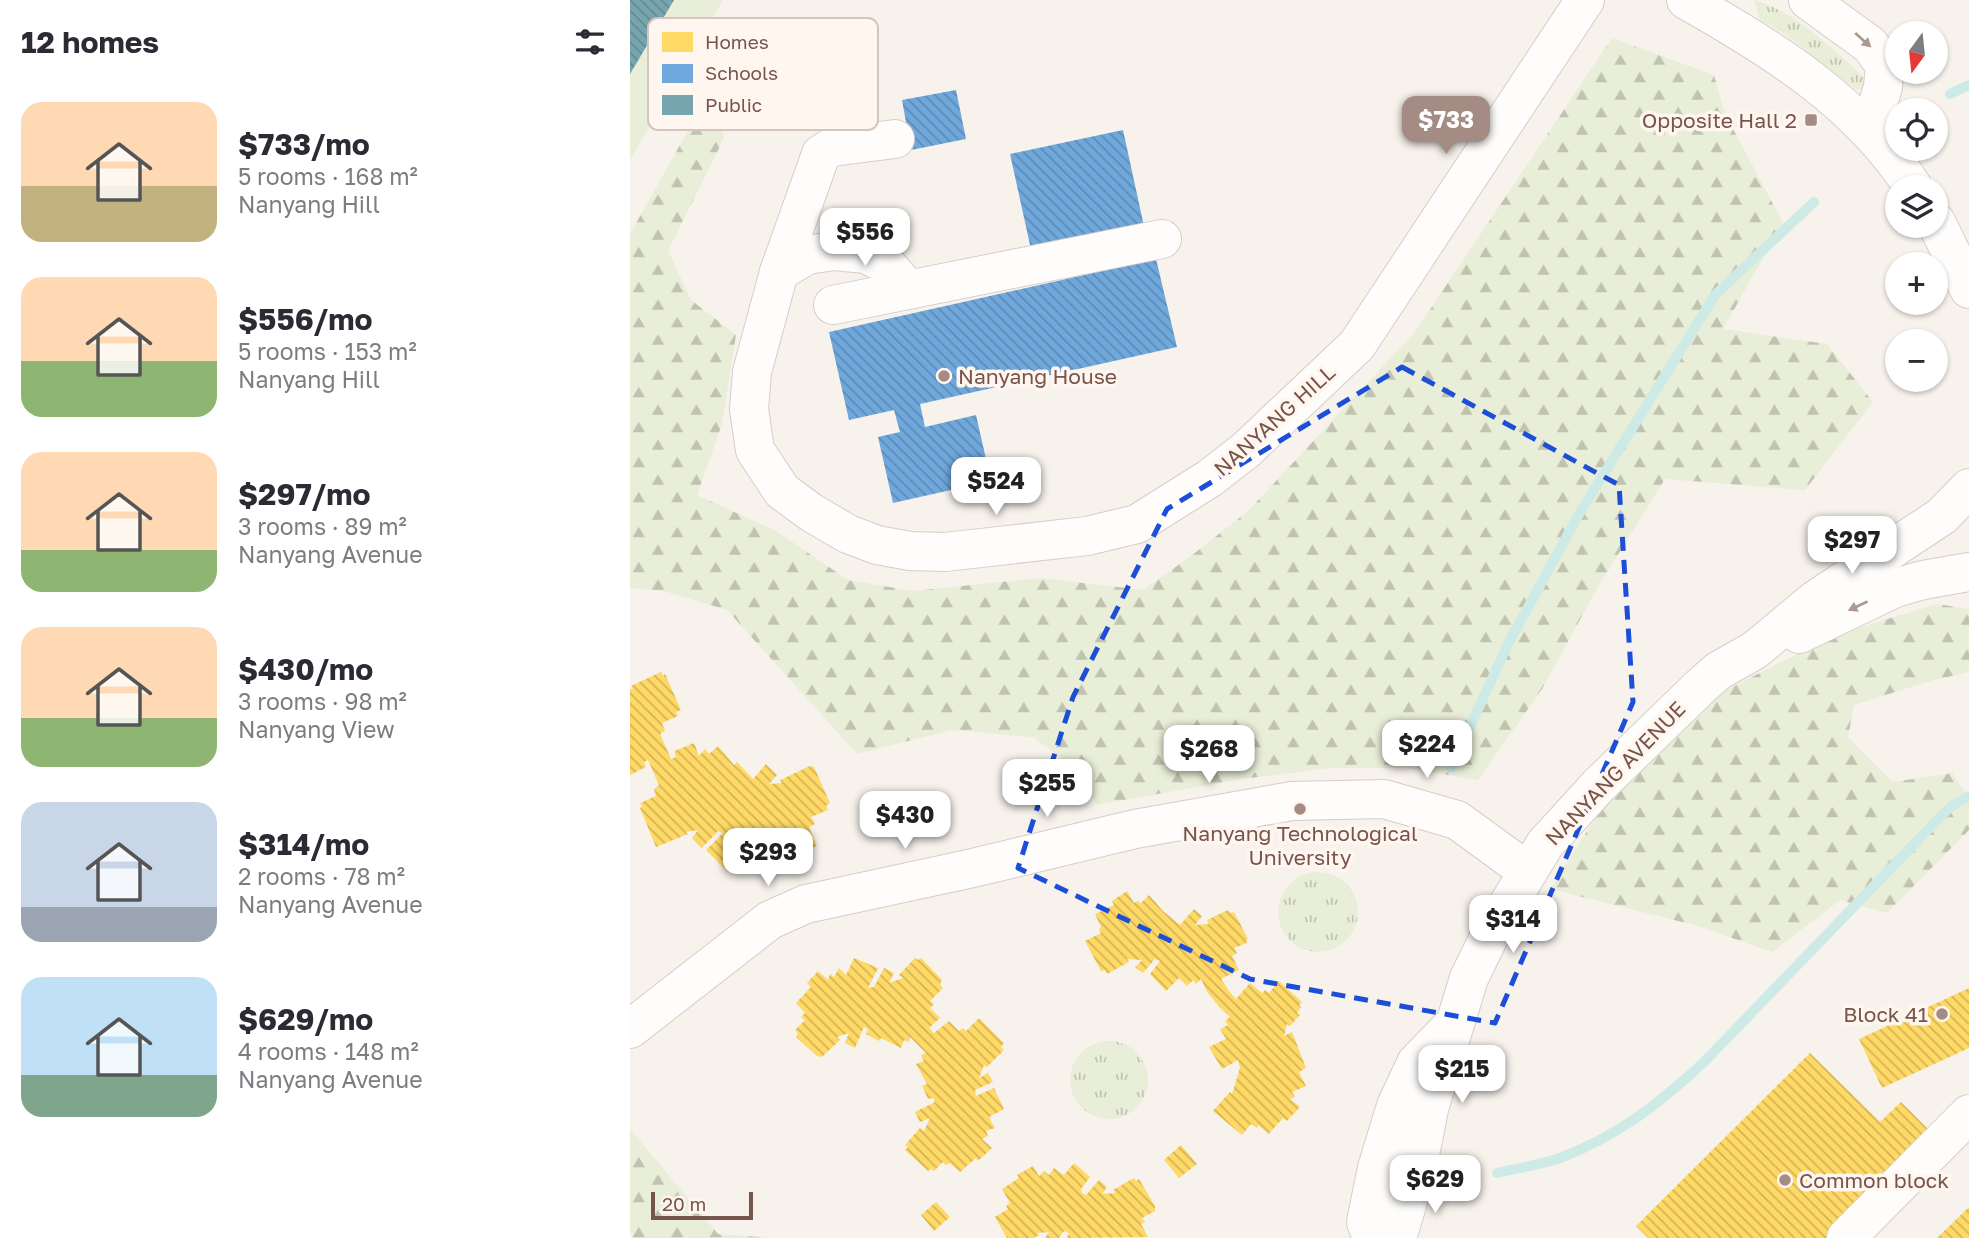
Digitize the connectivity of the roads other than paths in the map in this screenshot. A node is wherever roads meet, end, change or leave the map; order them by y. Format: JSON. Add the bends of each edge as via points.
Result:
{"nodes":[{"id":1,"x":1585,"y":0,"type":"edge"},
{"id":2,"x":1686,"y":0,"type":"edge"},
{"id":3,"x":1808,"y":0,"type":"edge"},
{"id":4,"x":1870,"y":131,"type":"junction"},
{"id":5,"x":895,"y":139,"type":"dead end"},
{"id":6,"x":1904,"y":175,"type":"edge"},
{"id":7,"x":1944,"y":238,"type":"edge"},
{"id":8,"x":1162,"y":239,"type":"dead end"},
{"id":9,"x":779,"y":272,"type":"junction"},
{"id":10,"x":1969,"y":289,"type":"edge"},
{"id":11,"x":909,"y":290,"type":"junction"},
{"id":12,"x":833,"y":305,"type":"dead end"},
{"id":13,"x":1968,"y":501,"type":"edge"},
{"id":14,"x":1969,"y":572,"type":"edge"},
{"id":15,"x":1755,"y":650,"type":"junction"},
{"id":16,"x":1527,"y":871,"type":"junction"},
{"id":17,"x":1456,"y":1022,"type":"junction"},
{"id":18,"x":630,"y":1029,"type":"edge"},
{"id":19,"x":1969,"y":1114,"type":"edge"},
{"id":20,"x":1372,"y":1238,"type":"edge"},
{"id":21,"x":1397,"y":1238,"type":"edge"},
{"id":22,"x":1846,"y":1238,"type":"edge"}],
"edges":[{"from":1,"to":9,"type":"street","name":"NANYANG HILL","via":[[1357,345],[1246,450],[1137,524],[1087,536],[945,552],[910,551],[848,534],[812,513],[782,491],[755,450],[752,372]]},
{"from":2,"to":4,"type":"street","via":[[1799,68]]},
{"from":3,"to":4,"type":"street","one_way":true,"via":[[1870,45],[1885,66]]},
{"from":4,"to":6,"type":"street"},
{"from":5,"to":9,"type":"street","name":"NANYANG HILL","via":[[832,147],[821,154]]},
{"from":7,"to":10,"type":"street"},
{"from":8,"to":11,"type":"street"},
{"from":9,"to":11,"type":"street","via":[[807,255],[834,251],[866,254],[887,265]]},
{"from":11,"to":12,"type":"street"},
{"from":13,"to":15,"type":"street","name":"NANYANG AVENUE","via":[[1815,600]]},
{"from":14,"to":15,"type":"street","name":"NANYANG AVENUE","one_way":true,"via":[[1895,588],[1789,639]]},
{"from":15,"to":16,"type":"street","name":"NANYANG AVENUE","via":[[1718,671],[1667,718],[1572,813]]},
{"from":16,"to":17,"type":"street","name":"NANYANG AVENUE","via":[[1469,978]]},
{"from":16,"to":18,"type":"street","via":[[1457,820],[1384,799],[1266,805],[1135,829],[806,904],[770,920]]},
{"from":17,"to":20,"type":"street","via":[[1416,1063],[1396,1105],[1366,1222]]},
{"from":17,"to":21,"type":"street","name":"NANYANG AVENUE"},
{"from":19,"to":22,"type":"street"}]}
